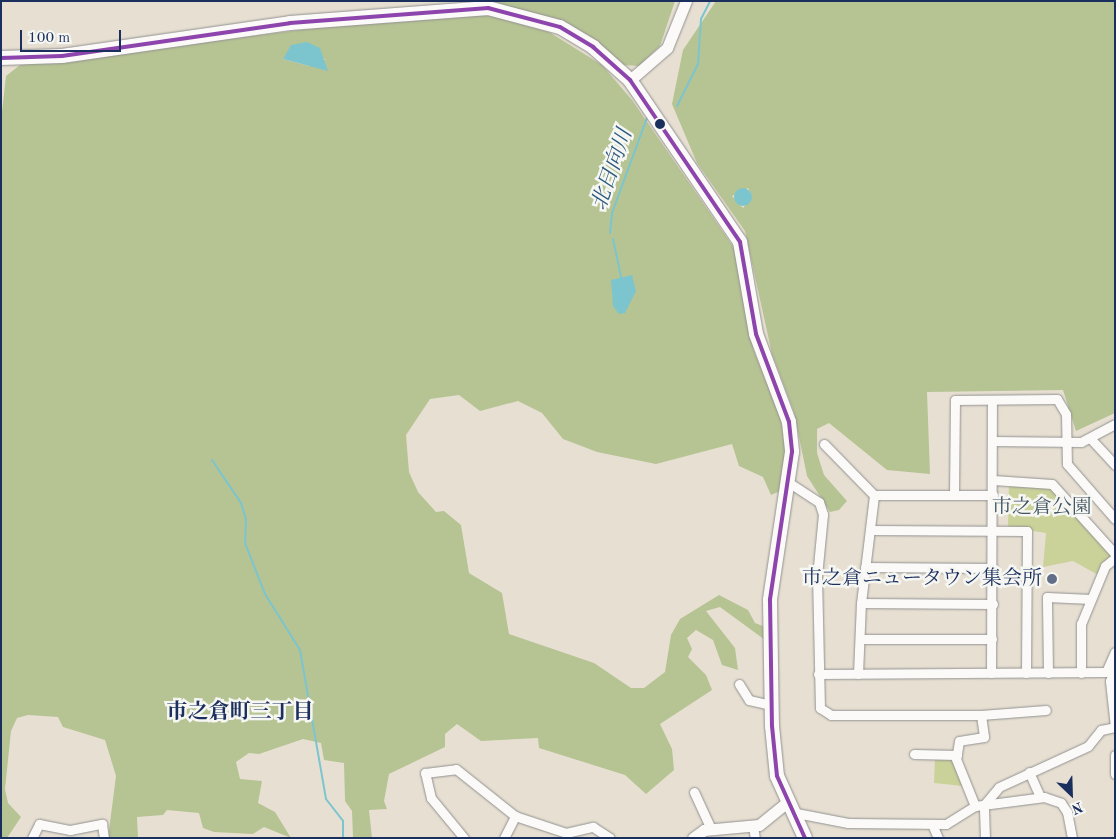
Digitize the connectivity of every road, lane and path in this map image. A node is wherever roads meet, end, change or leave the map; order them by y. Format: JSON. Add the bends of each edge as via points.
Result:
{"nodes":[{"id":1,"x":686,"y":1,"type":"edge"},
{"id":2,"x":464,"y":4,"type":"edge"},
{"id":3,"x":2,"y":58,"type":"edge"},
{"id":4,"x":1,"y":67,"type":"edge"},
{"id":5,"x":630,"y":80,"type":"junction"},
{"id":6,"x":992,"y":400,"type":"junction"},
{"id":7,"x":1115,"y":424,"type":"edge"},
{"id":8,"x":1090,"y":438,"type":"junction"},
{"id":9,"x":993,"y":441,"type":"junction"},
{"id":10,"x":1064,"y":442,"type":"junction"},
{"id":11,"x":824,"y":444,"type":"dead end"},
{"id":12,"x":1115,"y":465,"type":"edge"},
{"id":13,"x":993,"y":480,"type":"junction"},
{"id":14,"x":788,"y":482,"type":"junction"},
{"id":15,"x":874,"y":494,"type":"junction"},
{"id":16,"x":954,"y":494,"type":"junction"},
{"id":17,"x":993,"y":495,"type":"junction"},
{"id":18,"x":1115,"y":519,"type":"edge"},
{"id":19,"x":870,"y":530,"type":"junction"},
{"id":20,"x":993,"y":530,"type":"junction"},
{"id":21,"x":1115,"y":554,"type":"edge"},
{"id":22,"x":1115,"y":558,"type":"edge"},
{"id":23,"x":865,"y":567,"type":"junction"},
{"id":24,"x":993,"y":568,"type":"junction"},
{"id":25,"x":1090,"y":599,"type":"junction"},
{"id":26,"x":860,"y":603,"type":"junction"},
{"id":27,"x":993,"y":604,"type":"junction"},
{"id":28,"x":860,"y":639,"type":"junction"},
{"id":29,"x":992,"y":639,"type":"junction"},
{"id":30,"x":1115,"y":652,"type":"edge"},
{"id":31,"x":1115,"y":669,"type":"edge"},
{"id":32,"x":991,"y":673,"type":"junction"},
{"id":33,"x":1026,"y":673,"type":"junction"},
{"id":34,"x":1048,"y":673,"type":"junction"},
{"id":35,"x":1081,"y":673,"type":"junction"},
{"id":36,"x":818,"y":674,"type":"junction"},
{"id":37,"x":858,"y":674,"type":"junction"},
{"id":38,"x":740,"y":684,"type":"dead end"},
{"id":39,"x":771,"y":705,"type":"junction"},
{"id":40,"x":1046,"y":710,"type":"dead end"},
{"id":41,"x":981,"y":715,"type":"junction"},
{"id":42,"x":1115,"y":727,"type":"edge"},
{"id":43,"x":914,"y":754,"type":"dead end"},
{"id":44,"x":957,"y":755,"type":"junction"},
{"id":45,"x":1115,"y":756,"type":"edge"},
{"id":46,"x":1029,"y":772,"type":"junction"},
{"id":47,"x":1115,"y":774,"type":"edge"},
{"id":48,"x":694,"y":792,"type":"dead end"},
{"id":49,"x":1040,"y":797,"type":"junction"},
{"id":50,"x":980,"y":806,"type":"junction"},
{"id":51,"x":789,"y":807,"type":"junction"},
{"id":52,"x":515,"y":816,"type":"junction"},
{"id":53,"x":932,"y":824,"type":"junction"},
{"id":54,"x":711,"y":829,"type":"junction"},
{"id":55,"x":754,"y":832,"type":"edge"},
{"id":56,"x":32,"y":838,"type":"edge"},
{"id":57,"x":104,"y":838,"type":"edge"},
{"id":58,"x":464,"y":838,"type":"edge"},
{"id":59,"x":504,"y":838,"type":"edge"},
{"id":60,"x":610,"y":838,"type":"edge"},
{"id":61,"x":693,"y":838,"type":"edge"},
{"id":62,"x":805,"y":838,"type":"edge"},
{"id":63,"x":938,"y":838,"type":"edge"},
{"id":64,"x":984,"y":838,"type":"edge"},
{"id":65,"x":1072,"y":838,"type":"edge"}],
"edges":[{"from":1,"to":5,"type":"main road","via":[[667,48]]},
{"from":2,"to":3,"type":"highway","via":[[290,23],[62,56]]},
{"from":2,"to":5,"type":"highway","via":[[518,13],[560,27],[593,47]]},
{"from":3,"to":4,"type":"street"},
{"from":5,"to":14,"type":"highway","via":[[740,242],[756,334],[789,422]]},
{"from":6,"to":9,"type":"street"},
{"from":6,"to":10,"type":"street","via":[[1057,399],[1066,414]]},
{"from":6,"to":16,"type":"street","via":[[955,400]]},
{"from":7,"to":8,"type":"street"},
{"from":8,"to":10,"type":"street"},
{"from":8,"to":12,"type":"street"},
{"from":9,"to":10,"type":"street"},
{"from":9,"to":13,"type":"street"},
{"from":10,"to":18,"type":"street","via":[[1067,464]]},
{"from":11,"to":15,"type":"street"},
{"from":13,"to":17,"type":"street"},
{"from":13,"to":21,"type":"street","via":[[1052,484]]},
{"from":14,"to":36,"type":"street","via":[[819,502],[823,514],[817,576]]},
{"from":14,"to":39,"type":"highway","via":[[770,600]]},
{"from":15,"to":16,"type":"street"},
{"from":15,"to":19,"type":"street"},
{"from":16,"to":17,"type":"street"},
{"from":17,"to":20,"type":"street"},
{"from":19,"to":20,"type":"street"},
{"from":19,"to":23,"type":"street"},
{"from":20,"to":24,"type":"street"},
{"from":20,"to":33,"type":"street","via":[[1026,531]]},
{"from":22,"to":25,"type":"street","via":[[1105,566]]},
{"from":23,"to":24,"type":"street"},
{"from":23,"to":26,"type":"street"},
{"from":24,"to":27,"type":"street"},
{"from":25,"to":34,"type":"street","via":[[1047,597]]},
{"from":25,"to":35,"type":"street","via":[[1081,624]]},
{"from":26,"to":27,"type":"street"},
{"from":26,"to":28,"type":"street"},
{"from":27,"to":29,"type":"street"},
{"from":28,"to":29,"type":"street"},
{"from":28,"to":37,"type":"street"},
{"from":29,"to":32,"type":"street"},
{"from":30,"to":35,"type":"street","via":[[1106,672]]},
{"from":31,"to":42,"type":"street","via":[[1110,681]]},
{"from":32,"to":33,"type":"street"},
{"from":32,"to":37,"type":"street"},
{"from":33,"to":34,"type":"street"},
{"from":34,"to":35,"type":"street"},
{"from":36,"to":37,"type":"street"},
{"from":36,"to":41,"type":"street","via":[[820,708],[831,715]]},
{"from":38,"to":39,"type":"street","via":[[749,700]]},
{"from":39,"to":51,"type":"highway","via":[[774,758]]},
{"from":40,"to":41,"type":"street"},
{"from":41,"to":44,"type":"street","via":[[984,737],[959,741]]},
{"from":42,"to":46,"type":"street","via":[[1101,730],[1088,746]]},
{"from":43,"to":44,"type":"street"},
{"from":44,"to":50,"type":"street","via":[[958,772]]},
{"from":45,"to":47,"type":"street"},
{"from":46,"to":49,"type":"street"},
{"from":46,"to":50,"type":"street","via":[[998,787]]},
{"from":48,"to":54,"type":"street"},
{"from":49,"to":50,"type":"street"},
{"from":49,"to":65,"type":"street","via":[[1061,803]]},
{"from":50,"to":53,"type":"street","via":[[960,818]]},
{"from":50,"to":64,"type":"street"},
{"from":51,"to":53,"type":"street","via":[[848,823]]},
{"from":51,"to":55,"type":"main road"},
{"from":51,"to":62,"type":"highway"},
{"from":52,"to":58,"type":"street","via":[[456,770],[425,773],[431,798]]},
{"from":52,"to":59,"type":"street"},
{"from":52,"to":60,"type":"street","via":[[566,833],[593,827]]},
{"from":53,"to":63,"type":"street"},
{"from":54,"to":55,"type":"main road"},
{"from":54,"to":61,"type":"main road"},
{"from":56,"to":57,"type":"street","via":[[39,824],[70,830],[102,824]]}]}
